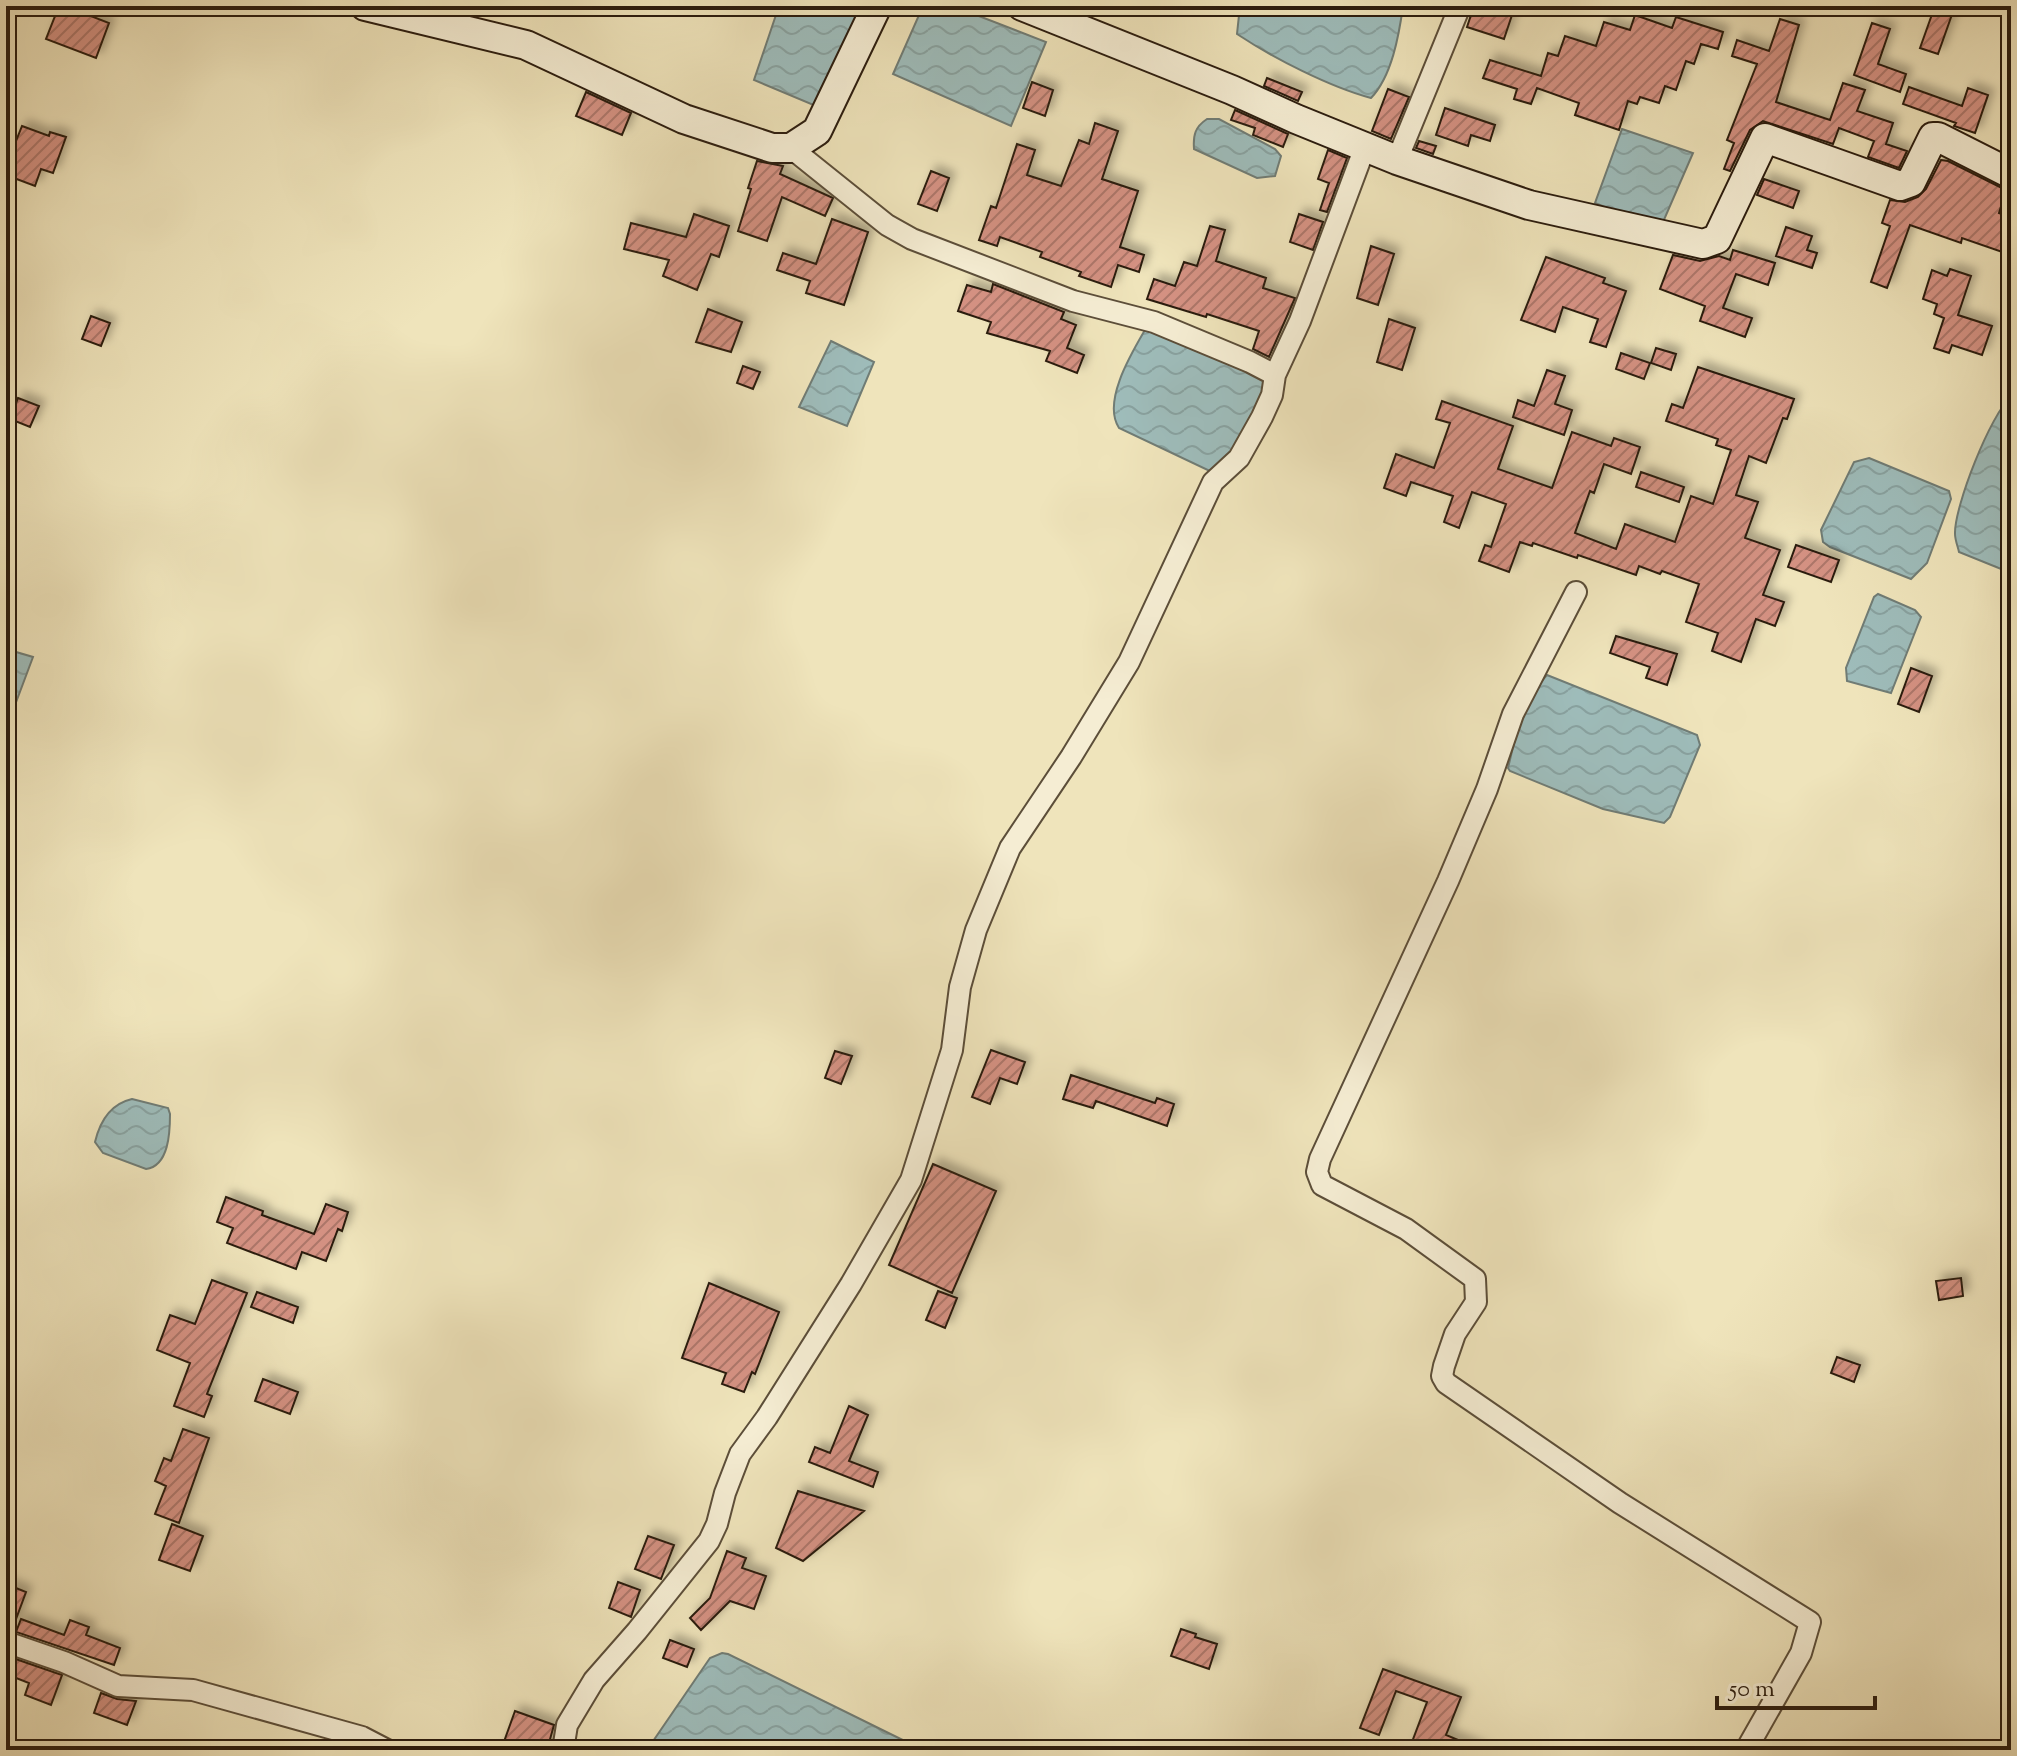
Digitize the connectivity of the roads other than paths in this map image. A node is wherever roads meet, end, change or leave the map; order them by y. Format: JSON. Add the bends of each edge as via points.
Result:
{"nodes":[{"id":1,"x":365,"y":6,"type":"edge"},
{"id":2,"x":877,"y":6,"type":"edge"},
{"id":3,"x":1022,"y":6,"type":"edge"},
{"id":4,"x":1460,"y":6,"type":"edge"},
{"id":5,"x":1365,"y":147,"type":"junction"},
{"id":6,"x":791,"y":148,"type":"junction"},
{"id":7,"x":1397,"y":160,"type":"junction"},
{"id":8,"x":2011,"y":174,"type":"edge"},
{"id":9,"x":1275,"y":375,"type":"junction"},
{"id":10,"x":1576,"y":592,"type":"dead end"},
{"id":11,"x":6,"y":1642,"type":"edge"},
{"id":12,"x":387,"y":1750,"type":"edge"},
{"id":13,"x":563,"y":1750,"type":"edge"},
{"id":14,"x":1746,"y":1750,"type":"edge"}],
"edges":[{"from":1,"to":6,"type":"main road","via":[[526,45],[684,119],[772,148]]},
{"from":2,"to":6,"type":"main road","via":[[817,131]]},
{"from":3,"to":5,"type":"main road"},
{"from":4,"to":7,"type":"street"},
{"from":5,"to":7,"type":"main road"},
{"from":5,"to":9,"type":"street"},
{"from":6,"to":9,"type":"street","via":[[912,239],[1073,301],[1154,322]]},
{"from":7,"to":8,"type":"main road","via":[[1529,205],[1703,244],[1717,239],[1765,138],[1900,186],[1911,182],[1933,137]]},
{"from":9,"to":13,"type":"street","via":[[1262,417],[1239,458],[1210,487],[1129,662],[1010,848],[976,930],[960,987],[952,1050],[911,1180],[851,1284],[740,1454],[709,1541],[594,1680],[567,1725]]},
{"from":10,"to":14,"type":"street","via":[[1513,714],[1448,881],[1317,1172],[1322,1185],[1406,1229],[1475,1279],[1476,1302],[1455,1334],[1442,1376],[1446,1383],[1620,1503],[1810,1622],[1801,1653]]},
{"from":11,"to":12,"type":"street","via":[[118,1686],[193,1690],[362,1737]]}]}
